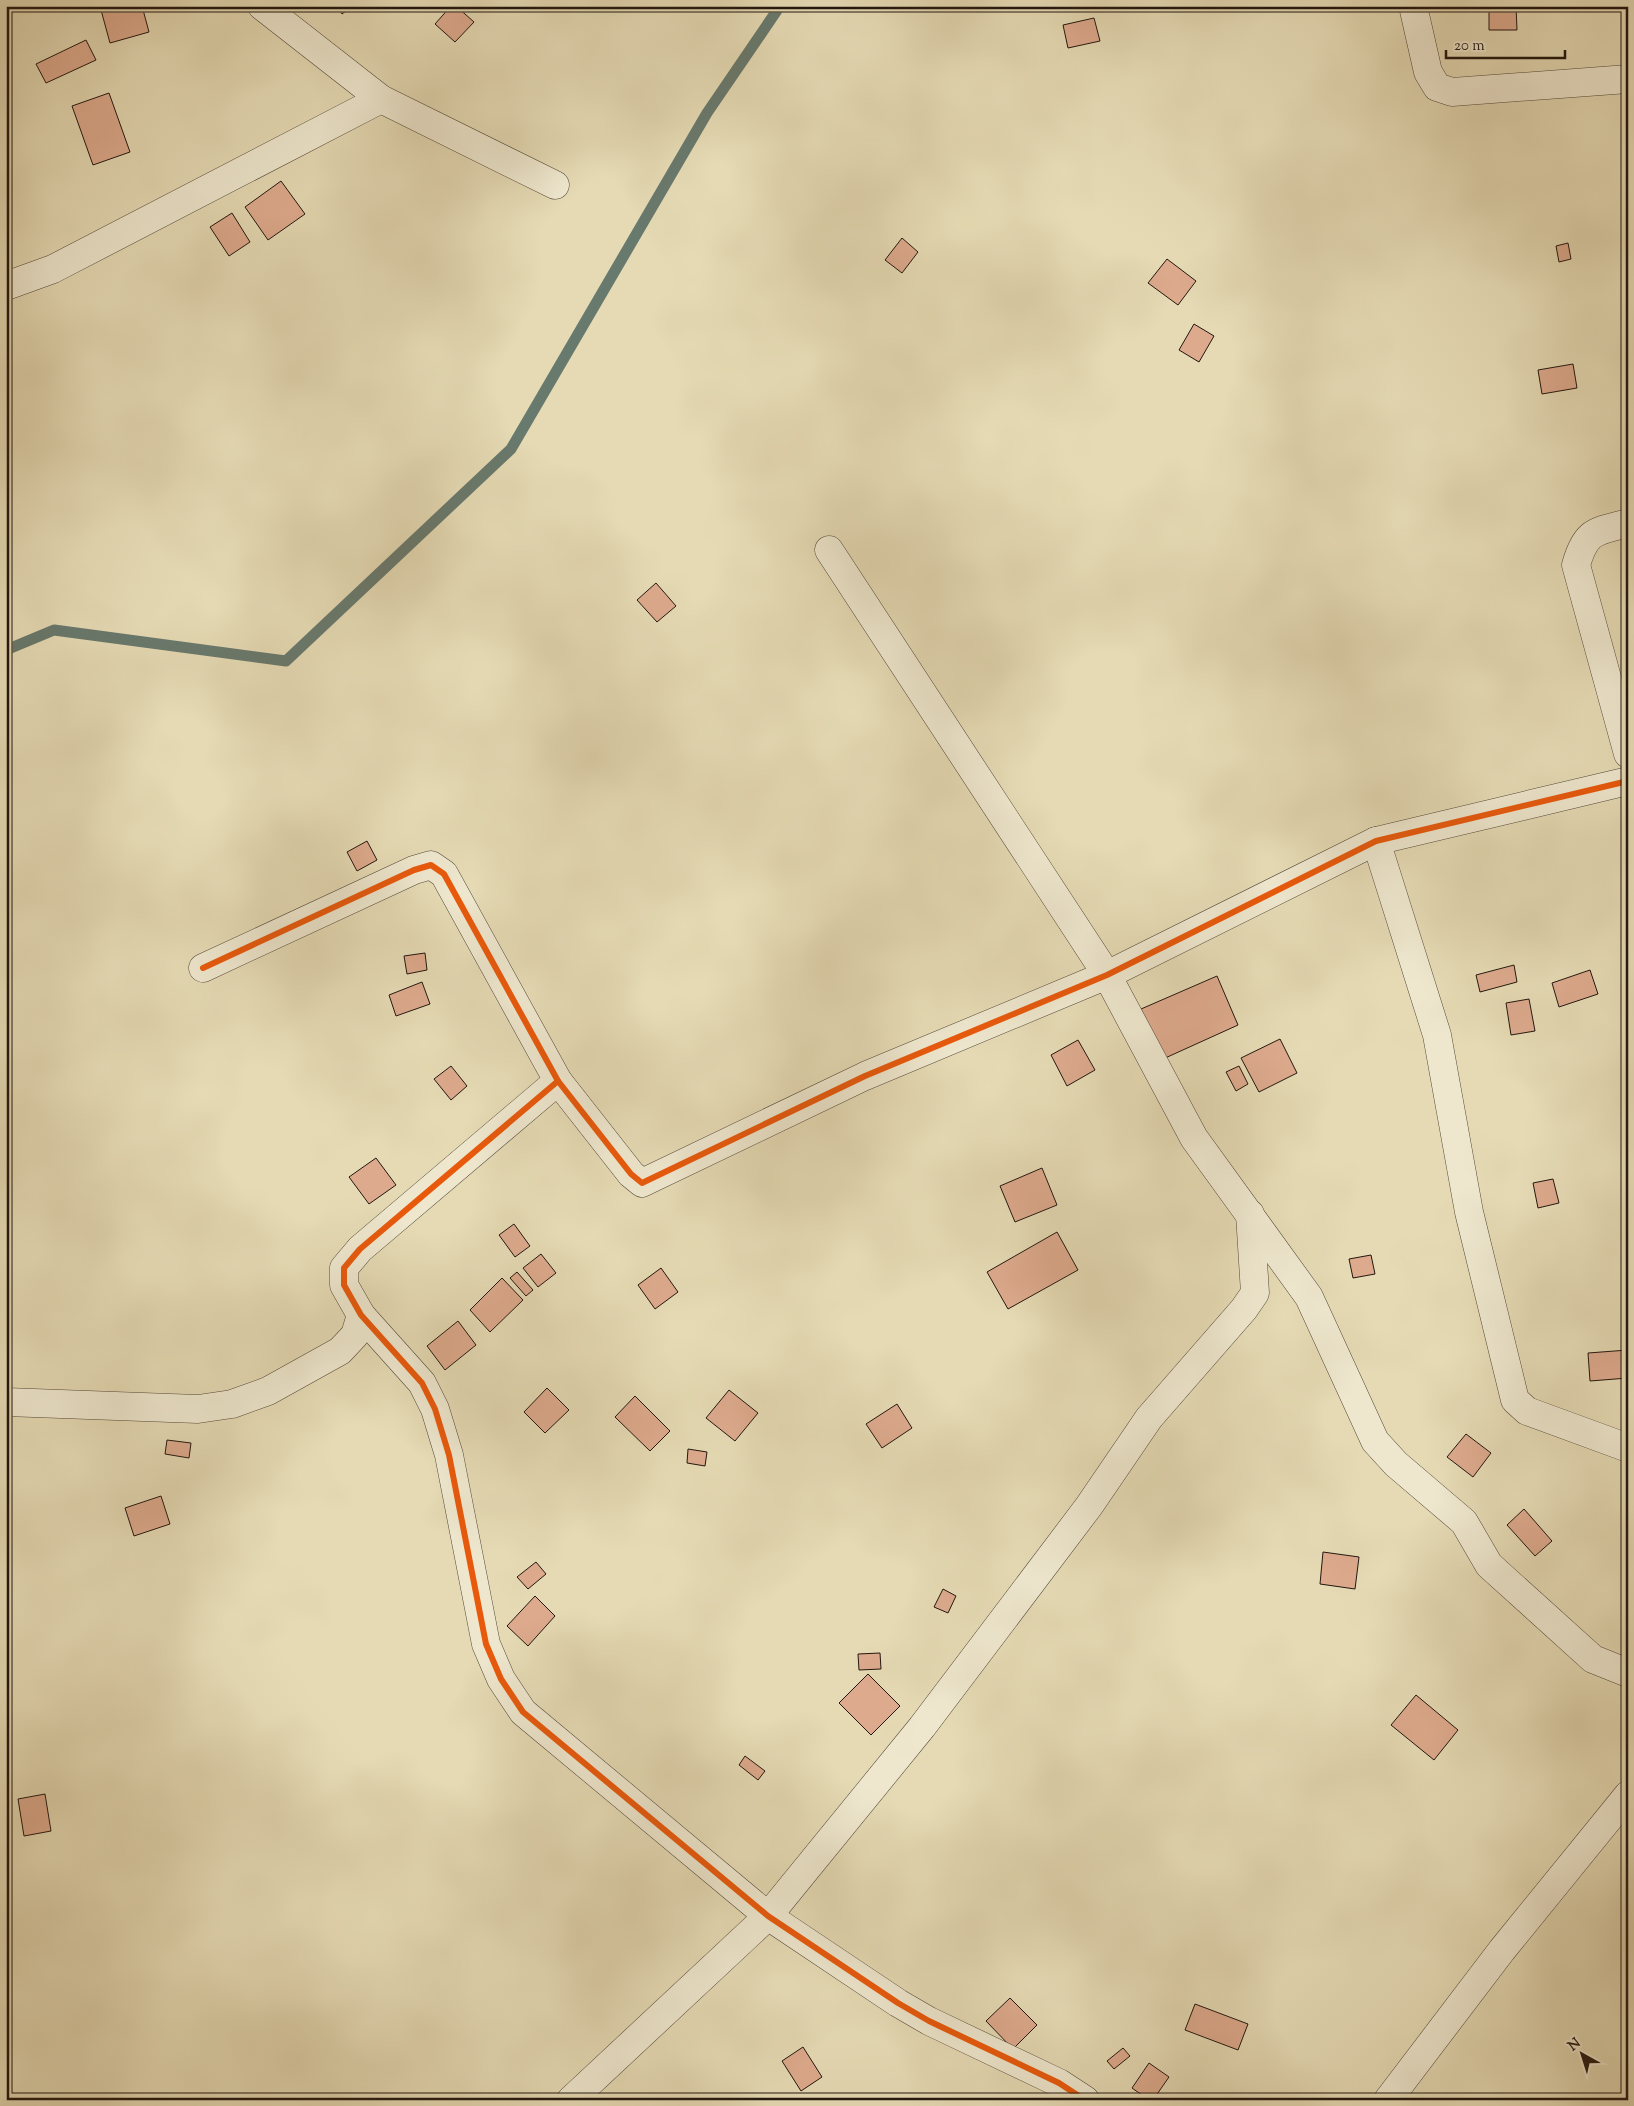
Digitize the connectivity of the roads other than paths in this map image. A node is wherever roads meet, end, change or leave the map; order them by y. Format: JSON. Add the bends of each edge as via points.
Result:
{"nodes":[{"id":1,"x":262,"y":6,"type":"edge"},
{"id":2,"x":1413,"y":6,"type":"edge"},
{"id":3,"x":1628,"y":79,"type":"edge"},
{"id":4,"x":381,"y":99,"type":"junction"},
{"id":5,"x":555,"y":185,"type":"dead end"},
{"id":6,"x":6,"y":286,"type":"edge"},
{"id":7,"x":1628,"y":523,"type":"edge"},
{"id":8,"x":830,"y":550,"type":"dead end"},
{"id":9,"x":1628,"y":754,"type":"edge"},
{"id":10,"x":1628,"y":780,"type":"edge"},
{"id":11,"x":1376,"y":841,"type":"junction"},
{"id":12,"x":203,"y":968,"type":"dead end"},
{"id":13,"x":1107,"y":974,"type":"junction"},
{"id":14,"x":558,"y":1081,"type":"junction"},
{"id":15,"x":1250,"y":1214,"type":"junction"},
{"id":16,"x":361,"y":1315,"type":"junction"},
{"id":17,"x":6,"y":1402,"type":"edge"},
{"id":18,"x":1628,"y":1448,"type":"edge"},
{"id":19,"x":1628,"y":1673,"type":"edge"},
{"id":20,"x":1628,"y":1795,"type":"edge"},
{"id":21,"x":768,"y":1916,"type":"junction"},
{"id":22,"x":571,"y":2100,"type":"edge"},
{"id":23,"x":1085,"y":2100,"type":"edge"},
{"id":24,"x":1388,"y":2100,"type":"edge"}],
"edges":[{"from":1,"to":4,"type":"street"},
{"from":2,"to":3,"type":"street","via":[[1428,72],[1437,87],[1452,92]]},
{"from":4,"to":5,"type":"street"},
{"from":4,"to":6,"type":"street","via":[[53,269]]},
{"from":7,"to":9,"type":"street","via":[[1596,532],[1582,544],[1576,565]]},
{"from":8,"to":13,"type":"street"},
{"from":10,"to":11,"type":"street"},
{"from":11,"to":13,"type":"street"},
{"from":11,"to":18,"type":"street","via":[[1437,1036],[1469,1212],[1514,1400],[1527,1411]]},
{"from":12,"to":14,"type":"street","via":[[431,865],[444,874]]},
{"from":13,"to":14,"type":"street","via":[[865,1076],[642,1184]]},
{"from":13,"to":15,"type":"street","via":[[1194,1138]]},
{"from":14,"to":16,"type":"street","via":[[360,1249],[344,1268],[344,1285]]},
{"from":15,"to":19,"type":"street","via":[[1309,1297],[1375,1442],[1464,1522],[1489,1565],[1593,1659]]},
{"from":15,"to":21,"type":"street","via":[[1255,1293],[1149,1418],[1089,1506],[922,1728]]},
{"from":16,"to":17,"type":"street","via":[[355,1335],[340,1351],[268,1391],[232,1404],[198,1409]]},
{"from":16,"to":21,"type":"street","via":[[422,1383],[435,1409],[449,1455],[486,1644],[501,1679],[523,1712]]},
{"from":20,"to":24,"type":"street","via":[[1502,1950]]},
{"from":21,"to":22,"type":"street"},
{"from":21,"to":23,"type":"street","via":[[929,2021],[1059,2083]]}]}
